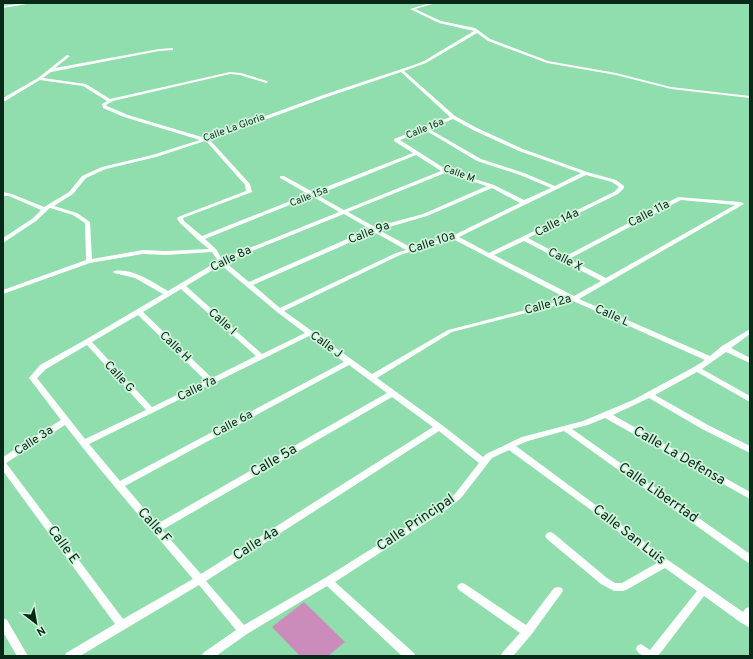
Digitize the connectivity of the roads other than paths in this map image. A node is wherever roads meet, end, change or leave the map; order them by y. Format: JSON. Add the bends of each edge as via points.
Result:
{"nodes":[{"id":1,"x":31,"y":3,"type":"edge"},
{"id":2,"x":434,"y":3,"type":"edge"},
{"id":3,"x":3,"y":7,"type":"edge"},
{"id":4,"x":477,"y":32,"type":"junction"},
{"id":5,"x":172,"y":49,"type":"dead end"},
{"id":6,"x":68,"y":56,"type":"dead end"},
{"id":7,"x":401,"y":70,"type":"junction"},
{"id":8,"x":48,"y":71,"type":"junction"},
{"id":9,"x":39,"y":79,"type":"junction"},
{"id":10,"x":266,"y":82,"type":"dead end"},
{"id":11,"x":750,"y":98,"type":"edge"},
{"id":12,"x":3,"y":100,"type":"edge"},
{"id":13,"x":110,"y":101,"type":"junction"},
{"id":14,"x":453,"y":117,"type":"junction"},
{"id":15,"x":426,"y":129,"type":"junction"},
{"id":16,"x":204,"y":140,"type":"junction"},
{"id":17,"x":396,"y":140,"type":"joint"},
{"id":18,"x":417,"y":153,"type":"junction"},
{"id":19,"x":445,"y":171,"type":"junction"},
{"id":20,"x":585,"y":174,"type":"junction"},
{"id":21,"x":282,"y":178,"type":"dead end"},
{"id":22,"x":492,"y":186,"type":"junction"},
{"id":23,"x":556,"y":188,"type":"junction"},
{"id":24,"x":3,"y":194,"type":"edge"},
{"id":25,"x":314,"y":195,"type":"junction"},
{"id":26,"x":525,"y":203,"type":"junction"},
{"id":27,"x":741,"y":204,"type":"joint"},
{"id":28,"x":47,"y":208,"type":"junction"},
{"id":29,"x":342,"y":211,"type":"junction"},
{"id":30,"x":375,"y":229,"type":"junction"},
{"id":31,"x":454,"y":237,"type":"junction"},
{"id":32,"x":200,"y":239,"type":"junction"},
{"id":33,"x":525,"y":239,"type":"junction"},
{"id":34,"x":3,"y":241,"type":"edge"},
{"id":35,"x":214,"y":250,"type":"junction"},
{"id":36,"x":411,"y":250,"type":"junction"},
{"id":37,"x":490,"y":255,"type":"junction"},
{"id":38,"x":564,"y":259,"type":"junction"},
{"id":39,"x":89,"y":261,"type":"junction"},
{"id":40,"x":221,"y":262,"type":"junction"},
{"id":41,"x":116,"y":272,"type":"dead end"},
{"id":42,"x":605,"y":280,"type":"junction"},
{"id":43,"x":248,"y":285,"type":"junction"},
{"id":44,"x":182,"y":286,"type":"junction"},
{"id":45,"x":3,"y":292,"type":"edge"},
{"id":46,"x":168,"y":294,"type":"junction"},
{"id":47,"x":574,"y":299,"type":"junction"},
{"id":48,"x":279,"y":311,"type":"junction"},
{"id":49,"x":139,"y":312,"type":"junction"},
{"id":50,"x":750,"y":331,"type":"edge"},
{"id":51,"x":310,"y":333,"type":"junction"},
{"id":52,"x":88,"y":342,"type":"junction"},
{"id":53,"x":725,"y":348,"type":"junction"},
{"id":54,"x":261,"y":357,"type":"junction"},
{"id":55,"x":708,"y":359,"type":"junction"},
{"id":56,"x":750,"y":361,"type":"edge"},
{"id":57,"x":349,"y":362,"type":"junction"},
{"id":58,"x":697,"y":369,"type":"junction"},
{"id":59,"x":33,"y":378,"type":"joint"},
{"id":60,"x":371,"y":378,"type":"junction"},
{"id":61,"x":212,"y":382,"type":"junction"},
{"id":62,"x":392,"y":393,"type":"junction"},
{"id":63,"x":649,"y":395,"type":"junction"},
{"id":64,"x":750,"y":399,"type":"edge"},
{"id":65,"x":151,"y":411,"type":"junction"},
{"id":66,"x":607,"y":415,"type":"junction"},
{"id":67,"x":65,"y":422,"type":"junction"},
{"id":68,"x":439,"y":427,"type":"junction"},
{"id":69,"x":565,"y":428,"type":"junction"},
{"id":70,"x":83,"y":444,"type":"junction"},
{"id":71,"x":510,"y":446,"type":"junction"},
{"id":72,"x":750,"y":450,"type":"edge"},
{"id":73,"x":3,"y":461,"type":"edge"},
{"id":74,"x":484,"y":462,"type":"junction"},
{"id":75,"x":3,"y":465,"type":"edge"},
{"id":76,"x":118,"y":486,"type":"junction"},
{"id":77,"x":750,"y":496,"type":"edge"},
{"id":78,"x":156,"y":529,"type":"junction"},
{"id":79,"x":550,"y":536,"type":"dead end"},
{"id":80,"x":750,"y":559,"type":"edge"},
{"id":81,"x":665,"y":563,"type":"junction"},
{"id":82,"x":201,"y":579,"type":"junction"},
{"id":83,"x":328,"y":582,"type":"junction"},
{"id":84,"x":462,"y":587,"type":"dead end"},
{"id":85,"x":703,"y":590,"type":"junction"},
{"id":86,"x":558,"y":591,"type":"dead end"},
{"id":87,"x":748,"y":618,"type":"edge"},
{"id":88,"x":3,"y":623,"type":"edge"},
{"id":89,"x":122,"y":626,"type":"junction"},
{"id":90,"x":244,"y":631,"type":"junction"},
{"id":91,"x":527,"y":632,"type":"junction"},
{"id":92,"x":641,"y":649,"type":"dead end"},
{"id":93,"x":23,"y":656,"type":"edge"},
{"id":94,"x":70,"y":656,"type":"edge"},
{"id":95,"x":207,"y":656,"type":"edge"},
{"id":96,"x":410,"y":656,"type":"edge"},
{"id":97,"x":506,"y":656,"type":"edge"},
{"id":98,"x":651,"y":656,"type":"edge"}],
"edges":[{"from":1,"to":3,"type":"street"},
{"from":2,"to":4,"type":"street","via":[[412,9],[440,22],[474,29]]},
{"from":4,"to":7,"type":"street","name":"Calle La Gloria","via":[[425,62]]},
{"from":4,"to":11,"type":"street","via":[[489,40],[547,62],[616,74],[671,88]]},
{"from":5,"to":8,"type":"street"},
{"from":6,"to":8,"type":"street"},
{"from":7,"to":14,"type":"street"},
{"from":7,"to":16,"type":"street","name":"Calle La Gloria"},
{"from":8,"to":9,"type":"street"},
{"from":9,"to":12,"type":"street"},
{"from":9,"to":13,"type":"street","via":[[84,85]]},
{"from":10,"to":13,"type":"street","via":[[230,73]]},
{"from":13,"to":16,"type":"street","via":[[104,104],[105,107],[116,112]]},
{"from":14,"to":15,"type":"street","name":"Calle 16a"},
{"from":14,"to":20,"type":"street","via":[[520,150]]},
{"from":15,"to":17,"type":"street","name":"Calle 16a"},
{"from":15,"to":23,"type":"street","via":[[479,160]]},
{"from":16,"to":28,"type":"street","name":"Calle La Gloria","via":[[104,168],[84,177],[71,193]]},
{"from":16,"to":32,"type":"street","name":"Calle J","via":[[208,141],[248,185],[249,192],[181,217],[180,219]]},
{"from":17,"to":18,"type":"street","name":"Calle M"},
{"from":18,"to":19,"type":"street","name":"Calle M"},
{"from":18,"to":25,"type":"street","name":"Calle 15a"},
{"from":19,"to":22,"type":"street","name":"Calle M"},
{"from":19,"to":29,"type":"street","name":"Calle 8a"},
{"from":20,"to":23,"type":"street","name":"Calle 10a"},
{"from":20,"to":33,"type":"street","name":"Calle 14a","via":[[614,181],[622,187],[616,193]]},
{"from":21,"to":25,"type":"street"},
{"from":22,"to":26,"type":"street","name":"Calle M"},
{"from":22,"to":30,"type":"street","name":"Calle 9a","via":[[425,215]]},
{"from":23,"to":26,"type":"street","name":"Calle 10a"},
{"from":24,"to":28,"type":"street"},
{"from":25,"to":29,"type":"street"},
{"from":25,"to":32,"type":"street","name":"Calle 15a"},
{"from":26,"to":31,"type":"street","name":"Calle 10a"},
{"from":27,"to":38,"type":"street","name":"Calle 11a","via":[[680,198]]},
{"from":27,"to":42,"type":"street","name":"Calle 12a"},
{"from":28,"to":34,"type":"street","name":"Calle La Gloria"},
{"from":28,"to":39,"type":"street","via":[[84,218],[88,223]]},
{"from":29,"to":30,"type":"street"},
{"from":29,"to":40,"type":"street","name":"Calle 8a"},
{"from":30,"to":36,"type":"street"},
{"from":30,"to":43,"type":"street","name":"Calle 9a"},
{"from":31,"to":36,"type":"street","name":"Calle 10a"},
{"from":31,"to":37,"type":"street","name":"Calle L"},
{"from":32,"to":35,"type":"street","name":"Calle J"},
{"from":33,"to":37,"type":"street","name":"Calle 14a"},
{"from":33,"to":38,"type":"street","name":"Calle X"},
{"from":35,"to":39,"type":"street","via":[[143,252]]},
{"from":35,"to":40,"type":"street","name":"Calle J"},
{"from":36,"to":48,"type":"street","name":"Calle 10a"},
{"from":37,"to":47,"type":"street","name":"Calle L"},
{"from":38,"to":42,"type":"street","name":"Calle X"},
{"from":39,"to":45,"type":"street"},
{"from":40,"to":43,"type":"street","name":"Calle J"},
{"from":40,"to":44,"type":"street","name":"Calle 8a"},
{"from":41,"to":46,"type":"street","via":[[141,278]]},
{"from":42,"to":47,"type":"street","name":"Calle 12a"},
{"from":43,"to":48,"type":"street","name":"Calle J"},
{"from":44,"to":46,"type":"street","name":"Calle 8a"},
{"from":44,"to":54,"type":"street","name":"Calle I"},
{"from":46,"to":49,"type":"street","name":"Calle 8a"},
{"from":47,"to":55,"type":"street","name":"Calle L"},
{"from":47,"to":60,"type":"street","name":"Calle 12a","via":[[450,331]]},
{"from":48,"to":51,"type":"street","name":"Calle J"},
{"from":49,"to":52,"type":"street","name":"Calle 8a"},
{"from":49,"to":61,"type":"street","name":"Calle H"},
{"from":50,"to":53,"type":"street","name":"Calle Principal"},
{"from":51,"to":54,"type":"street","name":"Calle 7a"},
{"from":51,"to":57,"type":"street","name":"Calle J"},
{"from":52,"to":59,"type":"street","name":"Calle 8a","via":[[44,367]]},
{"from":52,"to":65,"type":"street","name":"Calle G"},
{"from":53,"to":55,"type":"street","name":"Calle Principal"},
{"from":53,"to":56,"type":"street"},
{"from":54,"to":61,"type":"street","name":"Calle 7a"},
{"from":55,"to":58,"type":"street","name":"Calle Principal"},
{"from":57,"to":60,"type":"street","name":"Calle J"},
{"from":57,"to":76,"type":"street","name":"Calle 6a"},
{"from":58,"to":63,"type":"street","name":"Calle Principal"},
{"from":58,"to":64,"type":"street"},
{"from":59,"to":67,"type":"street","name":"Calle F"},
{"from":60,"to":62,"type":"street","name":"Calle J"},
{"from":61,"to":65,"type":"street","name":"Calle 7a"},
{"from":62,"to":68,"type":"street","name":"Calle J"},
{"from":62,"to":78,"type":"street","name":"Calle 5a"},
{"from":63,"to":66,"type":"street","name":"Calle Principal"},
{"from":63,"to":72,"type":"street","via":[[705,428]]},
{"from":65,"to":70,"type":"street","name":"Calle 7a"},
{"from":66,"to":69,"type":"street","name":"Calle Principal"},
{"from":66,"to":77,"type":"street","name":"Calle La Defensa"},
{"from":67,"to":70,"type":"street","name":"Calle F"},
{"from":67,"to":73,"type":"street","name":"Calle 3a"},
{"from":68,"to":74,"type":"street","name":"Calle J"},
{"from":68,"to":82,"type":"street","name":"Calle 4a"},
{"from":69,"to":71,"type":"street","name":"Calle Principal"},
{"from":69,"to":80,"type":"street","name":"Calle Liberrtad"},
{"from":70,"to":76,"type":"street","name":"Calle F"},
{"from":71,"to":74,"type":"street","name":"Calle Principal","via":[[489,456]]},
{"from":71,"to":81,"type":"street","name":"Calle San Luis"},
{"from":74,"to":83,"type":"street","name":"Calle Principal","via":[[458,496],[446,506]]},
{"from":75,"to":89,"type":"street","name":"Calle E"},
{"from":76,"to":78,"type":"street","name":"Calle F"},
{"from":78,"to":82,"type":"street","name":"Calle F"},
{"from":79,"to":81,"type":"street","via":[[614,587],[623,587]]},
{"from":81,"to":85,"type":"street","name":"Calle San Luis"},
{"from":82,"to":89,"type":"street","name":"Calle 4a"},
{"from":82,"to":90,"type":"street","name":"Calle F"},
{"from":83,"to":90,"type":"street","name":"Calle Principal"},
{"from":83,"to":96,"type":"street"},
{"from":84,"to":91,"type":"street"},
{"from":85,"to":87,"type":"street","name":"Calle San Luis"},
{"from":85,"to":98,"type":"street"},
{"from":86,"to":91,"type":"street"},
{"from":88,"to":93,"type":"street"},
{"from":89,"to":94,"type":"street","name":"Calle 4a"},
{"from":90,"to":95,"type":"street","name":"Calle Principal"},
{"from":91,"to":97,"type":"street"},
{"from":92,"to":98,"type":"street"}]}
